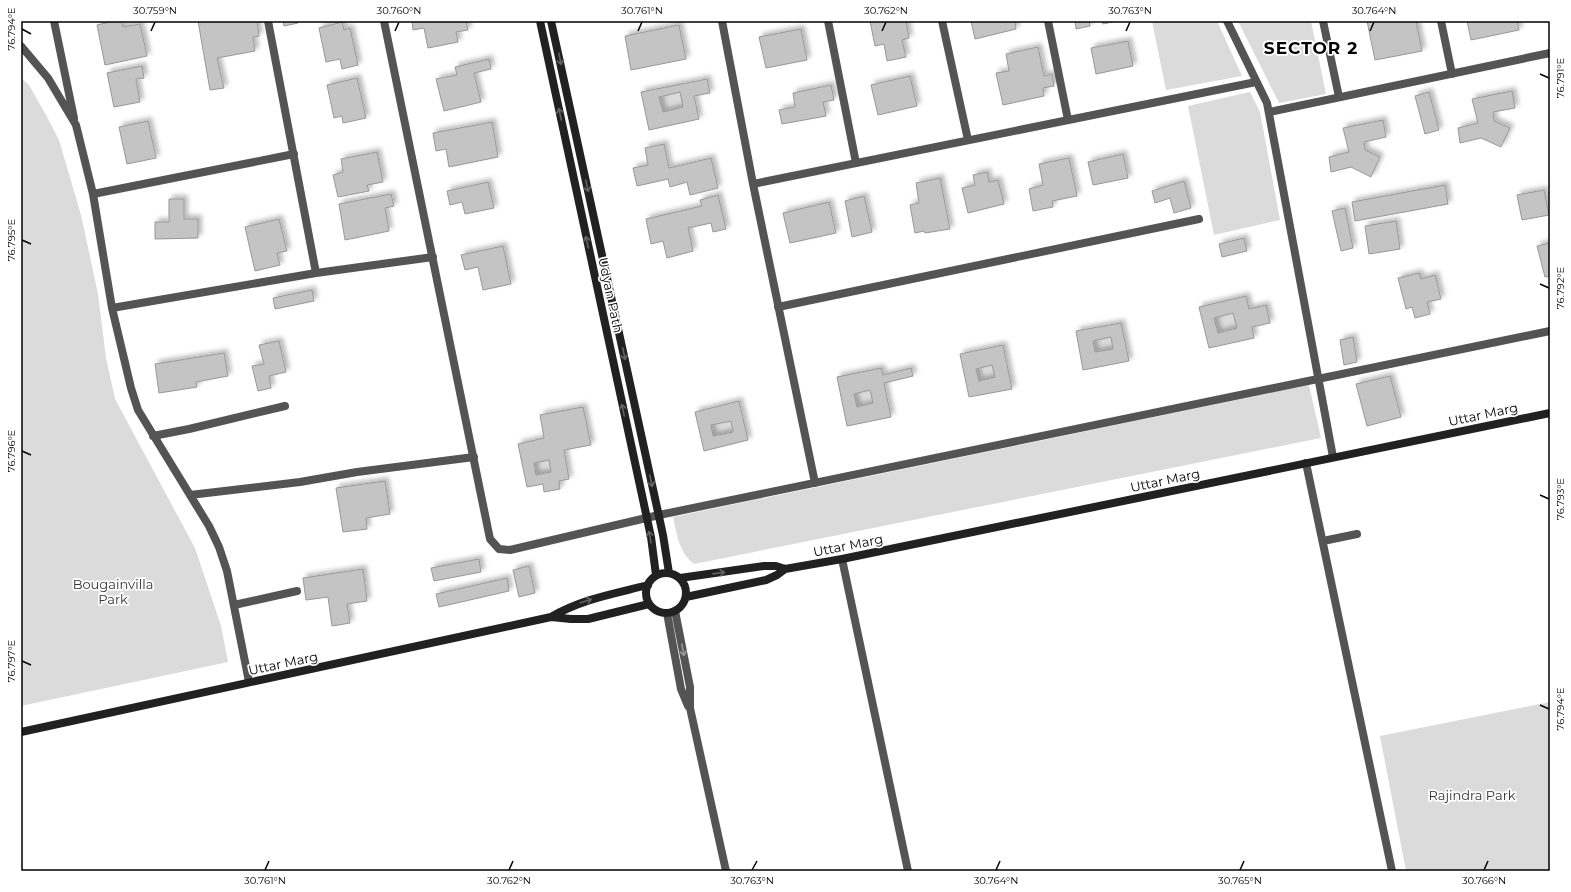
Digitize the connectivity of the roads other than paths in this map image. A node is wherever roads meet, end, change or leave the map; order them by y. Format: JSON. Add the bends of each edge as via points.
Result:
{"nodes":[{"id":1,"x":54,"y":21,"type":"edge"},
{"id":2,"x":268,"y":21,"type":"edge"},
{"id":3,"x":384,"y":21,"type":"edge"},
{"id":4,"x":540,"y":21,"type":"edge"},
{"id":5,"x":552,"y":21,"type":"edge"},
{"id":6,"x":722,"y":21,"type":"edge"},
{"id":7,"x":828,"y":21,"type":"edge"},
{"id":8,"x":942,"y":21,"type":"edge"},
{"id":9,"x":1048,"y":21,"type":"edge"},
{"id":10,"x":1227,"y":21,"type":"edge"},
{"id":11,"x":1323,"y":21,"type":"edge"},
{"id":12,"x":1441,"y":21,"type":"edge"},
{"id":13,"x":21,"y":46,"type":"edge"},
{"id":14,"x":1550,"y":53,"type":"edge"},
{"id":15,"x":1452,"y":74,"type":"junction"},
{"id":16,"x":1256,"y":82,"type":"junction"},
{"id":17,"x":1339,"y":97,"type":"junction"},
{"id":18,"x":1268,"y":112,"type":"junction"},
{"id":19,"x":1068,"y":120,"type":"junction"},
{"id":20,"x":76,"y":126,"type":"junction"},
{"id":21,"x":968,"y":140,"type":"junction"},
{"id":22,"x":294,"y":154,"type":"junction"},
{"id":23,"x":856,"y":163,"type":"junction"},
{"id":24,"x":753,"y":184,"type":"junction"},
{"id":25,"x":93,"y":194,"type":"junction"},
{"id":26,"x":1199,"y":219,"type":"dead end"},
{"id":27,"x":433,"y":257,"type":"junction"},
{"id":28,"x":316,"y":273,"type":"junction"},
{"id":29,"x":778,"y":307,"type":"junction"},
{"id":30,"x":112,"y":308,"type":"junction"},
{"id":31,"x":1550,"y":331,"type":"edge"},
{"id":32,"x":1318,"y":379,"type":"junction"},
{"id":33,"x":285,"y":406,"type":"dead end"},
{"id":34,"x":1550,"y":412,"type":"edge"},
{"id":35,"x":153,"y":436,"type":"junction"},
{"id":36,"x":474,"y":457,"type":"junction"},
{"id":37,"x":1333,"y":457,"type":"junction"},
{"id":38,"x":1306,"y":463,"type":"junction"},
{"id":39,"x":815,"y":483,"type":"junction"},
{"id":40,"x":190,"y":495,"type":"junction"},
{"id":41,"x":659,"y":515,"type":"junction"},
{"id":42,"x":647,"y":518,"type":"junction"},
{"id":43,"x":1356,"y":534,"type":"dead end"},
{"id":44,"x":1323,"y":541,"type":"junction"},
{"id":45,"x":842,"y":559,"type":"junction"},
{"id":46,"x":785,"y":569,"type":"junction"},
{"id":47,"x":669,"y":573,"type":"junction"},
{"id":48,"x":656,"y":575,"type":"junction"},
{"id":49,"x":680,"y":578,"type":"junction"},
{"id":50,"x":648,"y":585,"type":"junction"},
{"id":51,"x":297,"y":592,"type":"dead end"},
{"id":52,"x":686,"y":597,"type":"junction"},
{"id":53,"x":649,"y":604,"type":"junction"},
{"id":54,"x":234,"y":605,"type":"junction"},
{"id":55,"x":675,"y":612,"type":"junction"},
{"id":56,"x":667,"y":614,"type":"junction"},
{"id":57,"x":551,"y":617,"type":"junction"},
{"id":58,"x":249,"y":682,"type":"junction"},
{"id":59,"x":690,"y":708,"type":"junction"},
{"id":60,"x":21,"y":732,"type":"edge"},
{"id":61,"x":726,"y":871,"type":"edge"},
{"id":62,"x":908,"y":871,"type":"edge"},
{"id":63,"x":1392,"y":871,"type":"edge"}],
"edges":[{"from":1,"to":20,"type":"street"},
{"from":2,"to":22,"type":"street"},
{"from":3,"to":27,"type":"street"},
{"from":42,"to":4,"type":"main road","name":"Udyan Path","one_way":true},
{"from":5,"to":41,"type":"main road","name":"Udyan Path","one_way":true},
{"from":6,"to":24,"type":"street"},
{"from":7,"to":23,"type":"street"},
{"from":8,"to":21,"type":"street"},
{"from":9,"to":19,"type":"street"},
{"from":10,"to":16,"type":"street"},
{"from":11,"to":17,"type":"street"},
{"from":12,"to":15,"type":"street"},
{"from":13,"to":20,"type":"street","via":[[48,78]]},
{"from":14,"to":15,"type":"street"},
{"from":15,"to":17,"type":"street"},
{"from":16,"to":18,"type":"street","via":[[1267,103]]},
{"from":16,"to":19,"type":"street"},
{"from":17,"to":18,"type":"street"},
{"from":18,"to":32,"type":"street"},
{"from":19,"to":21,"type":"street"},
{"from":20,"to":25,"type":"street"},
{"from":21,"to":23,"type":"street"},
{"from":22,"to":25,"type":"street"},
{"from":22,"to":28,"type":"street"},
{"from":23,"to":24,"type":"street"},
{"from":24,"to":29,"type":"street"},
{"from":25,"to":30,"type":"street"},
{"from":26,"to":29,"type":"street"},
{"from":27,"to":28,"type":"street"},
{"from":27,"to":36,"type":"street"},
{"from":28,"to":30,"type":"street"},
{"from":29,"to":39,"type":"street"},
{"from":30,"to":35,"type":"street","via":[[133,395],[138,410]]},
{"from":31,"to":32,"type":"street"},
{"from":32,"to":37,"type":"street"},
{"from":32,"to":39,"type":"street"},
{"from":33,"to":35,"type":"street"},
{"from":34,"to":37,"type":"main road","name":"Uttar Marg"},
{"from":35,"to":40,"type":"street"},
{"from":36,"to":40,"type":"street"},
{"from":36,"to":42,"type":"street","via":[[490,539],[499,549],[510,550]]},
{"from":37,"to":38,"type":"main road","name":"Uttar Marg"},
{"from":38,"to":44,"type":"street"},
{"from":38,"to":45,"type":"main road","name":"Uttar Marg"},
{"from":39,"to":41,"type":"street"},
{"from":40,"to":54,"type":"street","via":[[219,547]]},
{"from":41,"to":42,"type":"street"},
{"from":41,"to":47,"type":"main road","name":"Udyan Path"},
{"from":48,"to":42,"type":"main road","name":"Udyan Path","one_way":true},
{"from":43,"to":44,"type":"street"},
{"from":44,"to":63,"type":"street"},
{"from":45,"to":46,"type":"main road","name":"Uttar Marg"},
{"from":45,"to":62,"type":"street"},
{"from":49,"to":46,"type":"main road","name":"Uttar Marg","one_way":true,"via":[[764,566]]},
{"from":46,"to":52,"type":"main road","name":"Uttar Marg","via":[[766,580]]},
{"from":47,"to":48,"type":"main road"},
{"from":47,"to":49,"type":"main road"},
{"from":48,"to":50,"type":"main road"},
{"from":49,"to":52,"type":"main road","via":[[686,590]]},
{"from":50,"to":53,"type":"main road"},
{"from":57,"to":50,"type":"main road","name":"Uttar Marg","one_way":true,"via":[[586,600]]},
{"from":51,"to":54,"type":"street"},
{"from":52,"to":55,"type":"main road"},
{"from":53,"to":56,"type":"main road"},
{"from":53,"to":57,"type":"main road","name":"Uttar Marg","via":[[588,618]]},
{"from":54,"to":58,"type":"street"},
{"from":55,"to":56,"type":"main road"},
{"from":55,"to":59,"type":"street","one_way":true,"via":[[690,687]]},
{"from":56,"to":59,"type":"street","via":[[681,689]]},
{"from":57,"to":58,"type":"main road","name":"Uttar Marg"},
{"from":58,"to":60,"type":"main road","name":"Uttar Marg"},
{"from":59,"to":61,"type":"street"}]}
